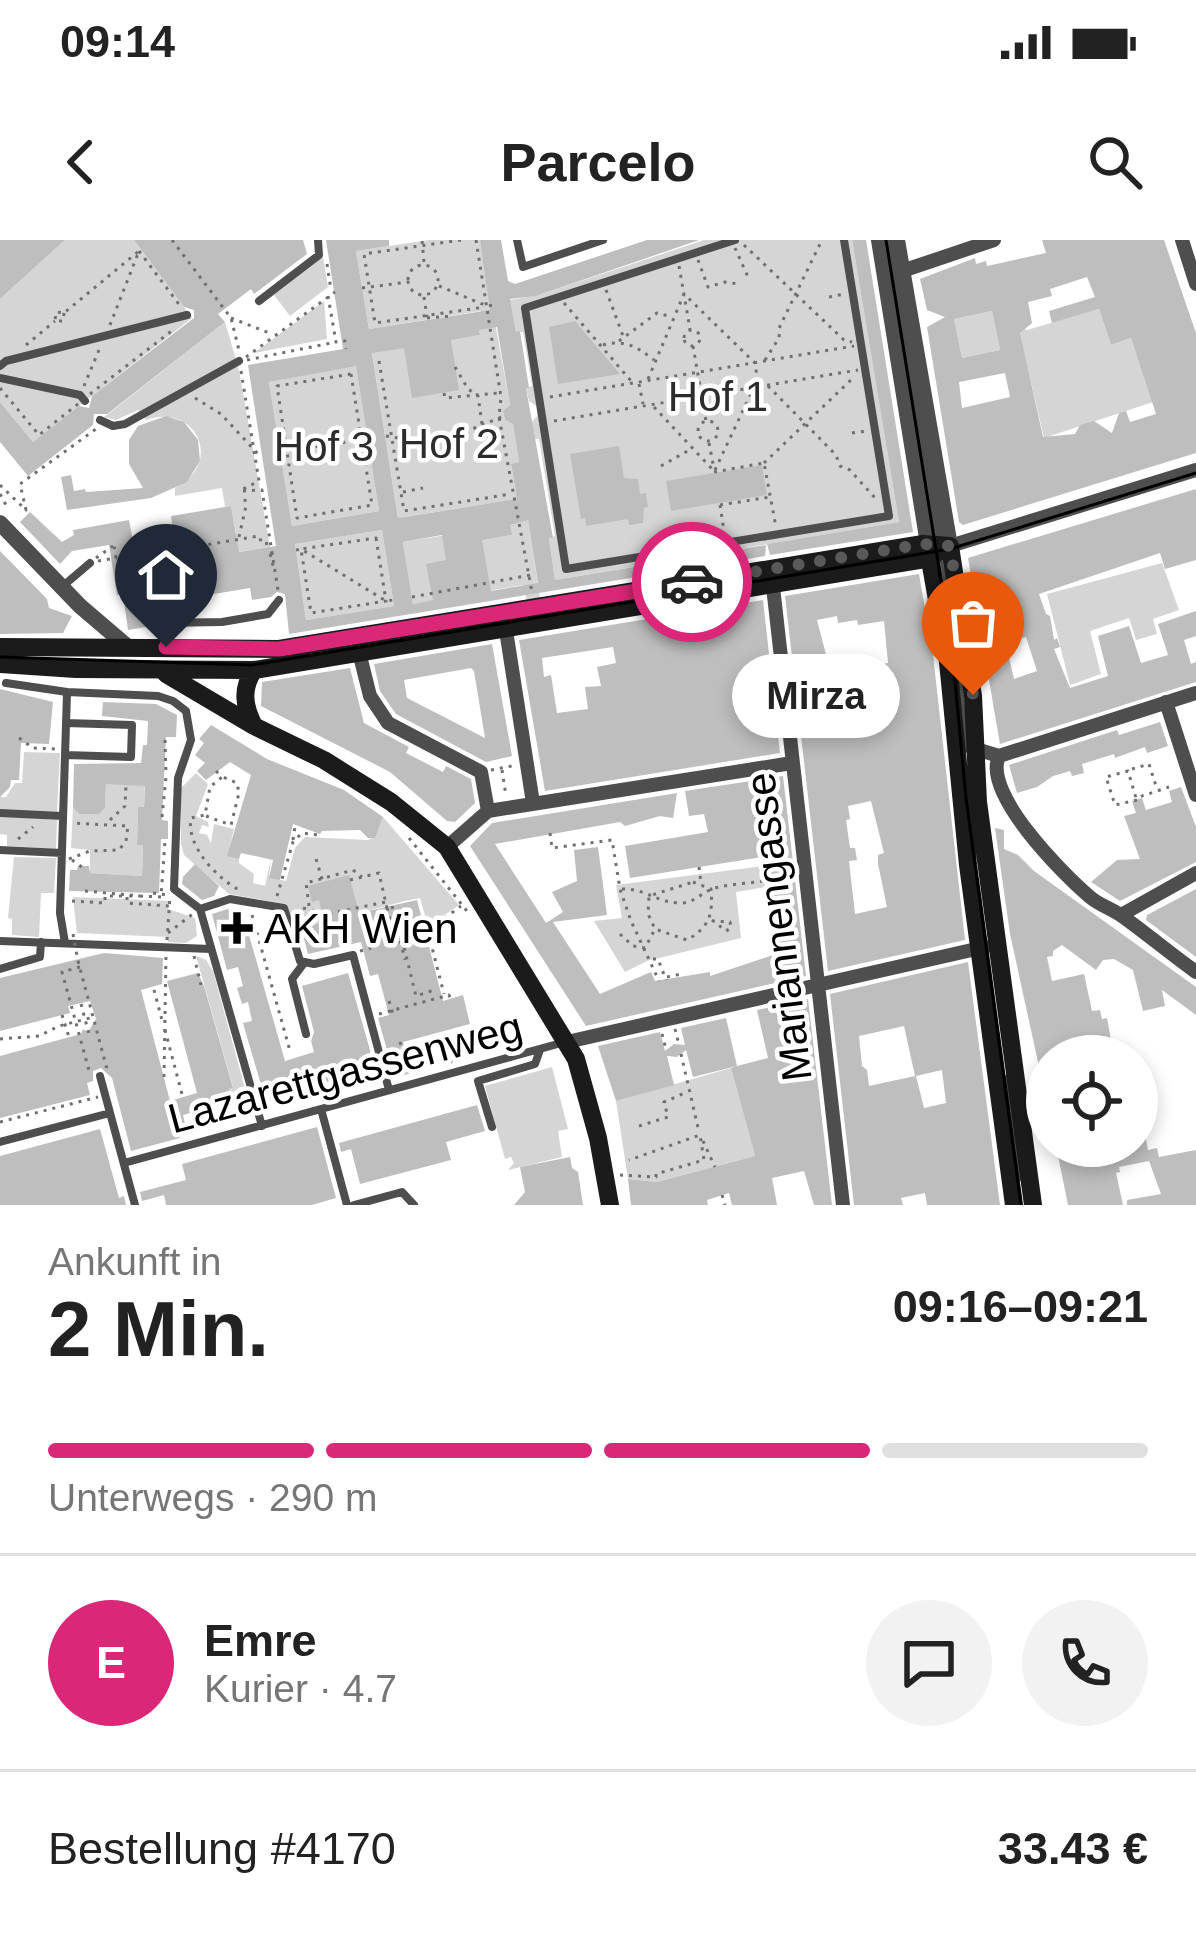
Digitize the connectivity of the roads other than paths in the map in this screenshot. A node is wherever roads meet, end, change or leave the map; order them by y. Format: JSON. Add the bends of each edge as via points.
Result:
{"nodes":[{"id":1,"x":318,"y":240,"type":"edge"},
{"id":2,"x":517,"y":240,"type":"edge"},
{"id":3,"x":603,"y":240,"type":"edge"},
{"id":4,"x":735,"y":240,"type":"edge"},
{"id":5,"x":844,"y":240,"type":"edge"},
{"id":6,"x":879,"y":240,"type":"edge"},
{"id":7,"x":893,"y":240,"type":"edge"},
{"id":8,"x":994,"y":240,"type":"edge"},
{"id":9,"x":1181,"y":240,"type":"edge"},
{"id":10,"x":902,"y":271,"type":"junction"},
{"id":11,"x":1196,"y":284,"type":"edge"},
{"id":12,"x":260,"y":301,"type":"dead end"},
{"id":13,"x":188,"y":315,"type":"road end"},
{"id":14,"x":239,"y":362,"type":"road end"},
{"id":15,"x":3,"y":364,"type":"edge"},
{"id":16,"x":0,"y":378,"type":"edge"},
{"id":17,"x":83,"y":398,"type":"road end"},
{"id":18,"x":101,"y":422,"type":"road end"},
{"id":19,"x":1196,"y":470,"type":"edge"},
{"id":20,"x":0,"y":523,"type":"edge"},
{"id":21,"x":937,"y":549,"type":"junction"},
{"id":22,"x":90,"y":563,"type":"road end"},
{"id":23,"x":772,"y":577,"type":"junction"},
{"id":24,"x":62,"y":587,"type":"junction"},
{"id":25,"x":279,"y":599,"type":"road end"},
{"id":26,"x":80,"y":606,"type":"junction"},
{"id":27,"x":505,"y":621,"type":"junction"},
{"id":28,"x":222,"y":622,"type":"junction"},
{"id":29,"x":161,"y":623,"type":"road end"},
{"id":30,"x":358,"y":645,"type":"junction"},
{"id":31,"x":65,"y":646,"type":"junction"},
{"id":32,"x":128,"y":647,"type":"junction"},
{"id":33,"x":221,"y":648,"type":"junction"},
{"id":34,"x":3,"y":668,"type":"edge"},
{"id":35,"x":158,"y":670,"type":"junction"},
{"id":36,"x":254,"y":670,"type":"junction"},
{"id":37,"x":67,"y":692,"type":"junction"},
{"id":38,"x":1196,"y":693,"type":"edge"},
{"id":39,"x":1166,"y":702,"type":"junction"},
{"id":40,"x":66,"y":723,"type":"junction"},
{"id":41,"x":254,"y":726,"type":"junction"},
{"id":42,"x":976,"y":749,"type":"junction"},
{"id":43,"x":65,"y":752,"type":"junction"},
{"id":44,"x":998,"y":756,"type":"junction"},
{"id":45,"x":791,"y":764,"type":"junction"},
{"id":46,"x":1196,"y":795,"type":"edge"},
{"id":47,"x":533,"y":803,"type":"junction"},
{"id":48,"x":488,"y":811,"type":"junction"},
{"id":49,"x":0,"y":813,"type":"edge"},
{"id":50,"x":62,"y":819,"type":"junction"},
{"id":51,"x":447,"y":847,"type":"junction"},
{"id":52,"x":5,"y":850,"type":"edge"},
{"id":53,"x":62,"y":853,"type":"junction"},
{"id":54,"x":1196,"y":873,"type":"edge"},
{"id":55,"x":200,"y":908,"type":"junction"},
{"id":56,"x":1121,"y":915,"type":"junction"},
{"id":57,"x":0,"y":941,"type":"edge"},
{"id":58,"x":41,"y":942,"type":"junction"},
{"id":59,"x":65,"y":943,"type":"junction"},
{"id":60,"x":212,"y":949,"type":"junction"},
{"id":61,"x":991,"y":952,"type":"junction"},
{"id":62,"x":304,"y":963,"type":"junction"},
{"id":63,"x":0,"y":969,"type":"edge"},
{"id":64,"x":1196,"y":972,"type":"edge"},
{"id":65,"x":820,"y":983,"type":"junction"},
{"id":66,"x":306,"y":1034,"type":"dead end"},
{"id":67,"x":567,"y":1042,"type":"junction"},
{"id":68,"x":541,"y":1049,"type":"junction"},
{"id":69,"x":100,"y":1078,"type":"road end"},
{"id":70,"x":389,"y":1090,"type":"junction"},
{"id":71,"x":320,"y":1109,"type":"junction"},
{"id":72,"x":110,"y":1113,"type":"junction"},
{"id":73,"x":262,"y":1126,"type":"junction"},
{"id":74,"x":492,"y":1127,"type":"dead end"},
{"id":75,"x":0,"y":1142,"type":"edge"},
{"id":76,"x":124,"y":1163,"type":"junction"},
{"id":77,"x":135,"y":1205,"type":"edge"},
{"id":78,"x":351,"y":1205,"type":"edge"},
{"id":79,"x":414,"y":1205,"type":"edge"},
{"id":80,"x":610,"y":1205,"type":"edge"},
{"id":81,"x":843,"y":1205,"type":"edge"},
{"id":82,"x":1014,"y":1205,"type":"edge"},
{"id":83,"x":1023,"y":1205,"type":"edge"},
{"id":84,"x":1033,"y":1205,"type":"edge"}],
"edges":[{"from":1,"to":12,"type":"lane","via":[[320,255]]},
{"from":2,"to":3,"type":"lane","via":[[523,267]]},
{"from":4,"to":5,"type":"lane","via":[[524,308],[567,574],[889,516]]},
{"from":6,"to":21,"type":"street"},
{"from":7,"to":10,"type":"street"},
{"from":7,"to":21,"type":"lane"},
{"from":8,"to":10,"type":"street"},
{"from":9,"to":11,"type":"street"},
{"from":10,"to":21,"type":"street"},
{"from":13,"to":15,"type":"lane"},
{"from":14,"to":18,"type":"lane","via":[[125,424]]},
{"from":16,"to":17,"type":"lane"},
{"from":19,"to":21,"type":"street"},
{"from":20,"to":24,"type":"street"},
{"from":21,"to":23,"type":"main road"},
{"from":21,"to":42,"type":"main road","via":[[973,695]]},
{"from":21,"to":61,"type":"main road","via":[[960,798]]},
{"from":22,"to":24,"type":"lane"},
{"from":23,"to":27,"type":"main road"},
{"from":23,"to":45,"type":"street","name":"Mariannengasse"},
{"from":24,"to":26,"type":"street"},
{"from":25,"to":28,"type":"lane","via":[[268,614]]},
{"from":26,"to":31,"type":"street","via":[[80,631]]},
{"from":26,"to":32,"type":"street"},
{"from":27,"to":30,"type":"main road"},
{"from":27,"to":47,"type":"street"},
{"from":28,"to":29,"type":"lane"},
{"from":28,"to":33,"type":"lane"},
{"from":30,"to":33,"type":"main road"},
{"from":30,"to":36,"type":"main road"},
{"from":30,"to":48,"type":"street","via":[[370,696],[388,723],[481,772]]},
{"from":31,"to":32,"type":"main road"},
{"from":31,"to":34,"type":"main road"},
{"from":32,"to":33,"type":"main road"},
{"from":32,"to":35,"type":"main road"},
{"from":34,"to":35,"type":"main road"},
{"from":34,"to":37,"type":"lane"},
{"from":35,"to":36,"type":"main road"},
{"from":35,"to":41,"type":"main road"},
{"from":36,"to":41,"type":"main road","via":[[244,694]]},
{"from":37,"to":40,"type":"lane"},
{"from":37,"to":55,"type":"lane","via":[[158,696],[186,711],[191,740],[178,778],[174,889]]},
{"from":38,"to":39,"type":"street"},
{"from":39,"to":44,"type":"street"},
{"from":39,"to":46,"type":"street"},
{"from":40,"to":43,"type":"lane"},
{"from":40,"to":43,"type":"lane","via":[[132,725],[131,757]]},
{"from":41,"to":51,"type":"main road","via":[[324,760]]},
{"from":42,"to":44,"type":"street"},
{"from":42,"to":61,"type":"main road"},
{"from":43,"to":50,"type":"lane"},
{"from":44,"to":56,"type":"street","via":[[996,782],[1009,807],[1093,900]]},
{"from":45,"to":47,"type":"street"},
{"from":45,"to":65,"type":"street","name":"Mariannengasse"},
{"from":47,"to":48,"type":"street"},
{"from":48,"to":51,"type":"street"},
{"from":49,"to":50,"type":"lane"},
{"from":50,"to":53,"type":"lane"},
{"from":51,"to":67,"type":"main road"},
{"from":52,"to":53,"type":"lane"},
{"from":53,"to":59,"type":"lane"},
{"from":54,"to":56,"type":"street"},
{"from":55,"to":60,"type":"lane"},
{"from":55,"to":62,"type":"lane","via":[[248,897],[284,908]]},
{"from":56,"to":64,"type":"street"},
{"from":57,"to":58,"type":"lane"},
{"from":58,"to":59,"type":"lane"},
{"from":58,"to":63,"type":"lane","via":[[40,957]]},
{"from":59,"to":60,"type":"lane"},
{"from":60,"to":73,"type":"lane"},
{"from":61,"to":65,"type":"street"},
{"from":61,"to":82,"type":"main road"},
{"from":61,"to":83,"type":"lane"},
{"from":61,"to":84,"type":"main road"},
{"from":62,"to":66,"type":"lane","via":[[292,979]]},
{"from":62,"to":70,"type":"lane","via":[[348,956]]},
{"from":65,"to":67,"type":"street"},
{"from":65,"to":81,"type":"street","name":"Mariannengasse"},
{"from":67,"to":68,"type":"lane","name":"Lazarettgassenweg"},
{"from":67,"to":80,"type":"main road"},
{"from":68,"to":70,"type":"lane","name":"Lazarettgassenweg"},
{"from":68,"to":74,"type":"lane","via":[[535,1064],[478,1081]]},
{"from":69,"to":72,"type":"lane"},
{"from":70,"to":71,"type":"lane","name":"Lazarettgassenweg"},
{"from":71,"to":73,"type":"lane","name":"Lazarettgassenweg"},
{"from":71,"to":78,"type":"lane"},
{"from":72,"to":75,"type":"lane"},
{"from":72,"to":76,"type":"lane"},
{"from":73,"to":76,"type":"lane","name":"Lazarettgassenweg"},
{"from":76,"to":77,"type":"lane"},
{"from":78,"to":79,"type":"lane","via":[[402,1192]]}]}
